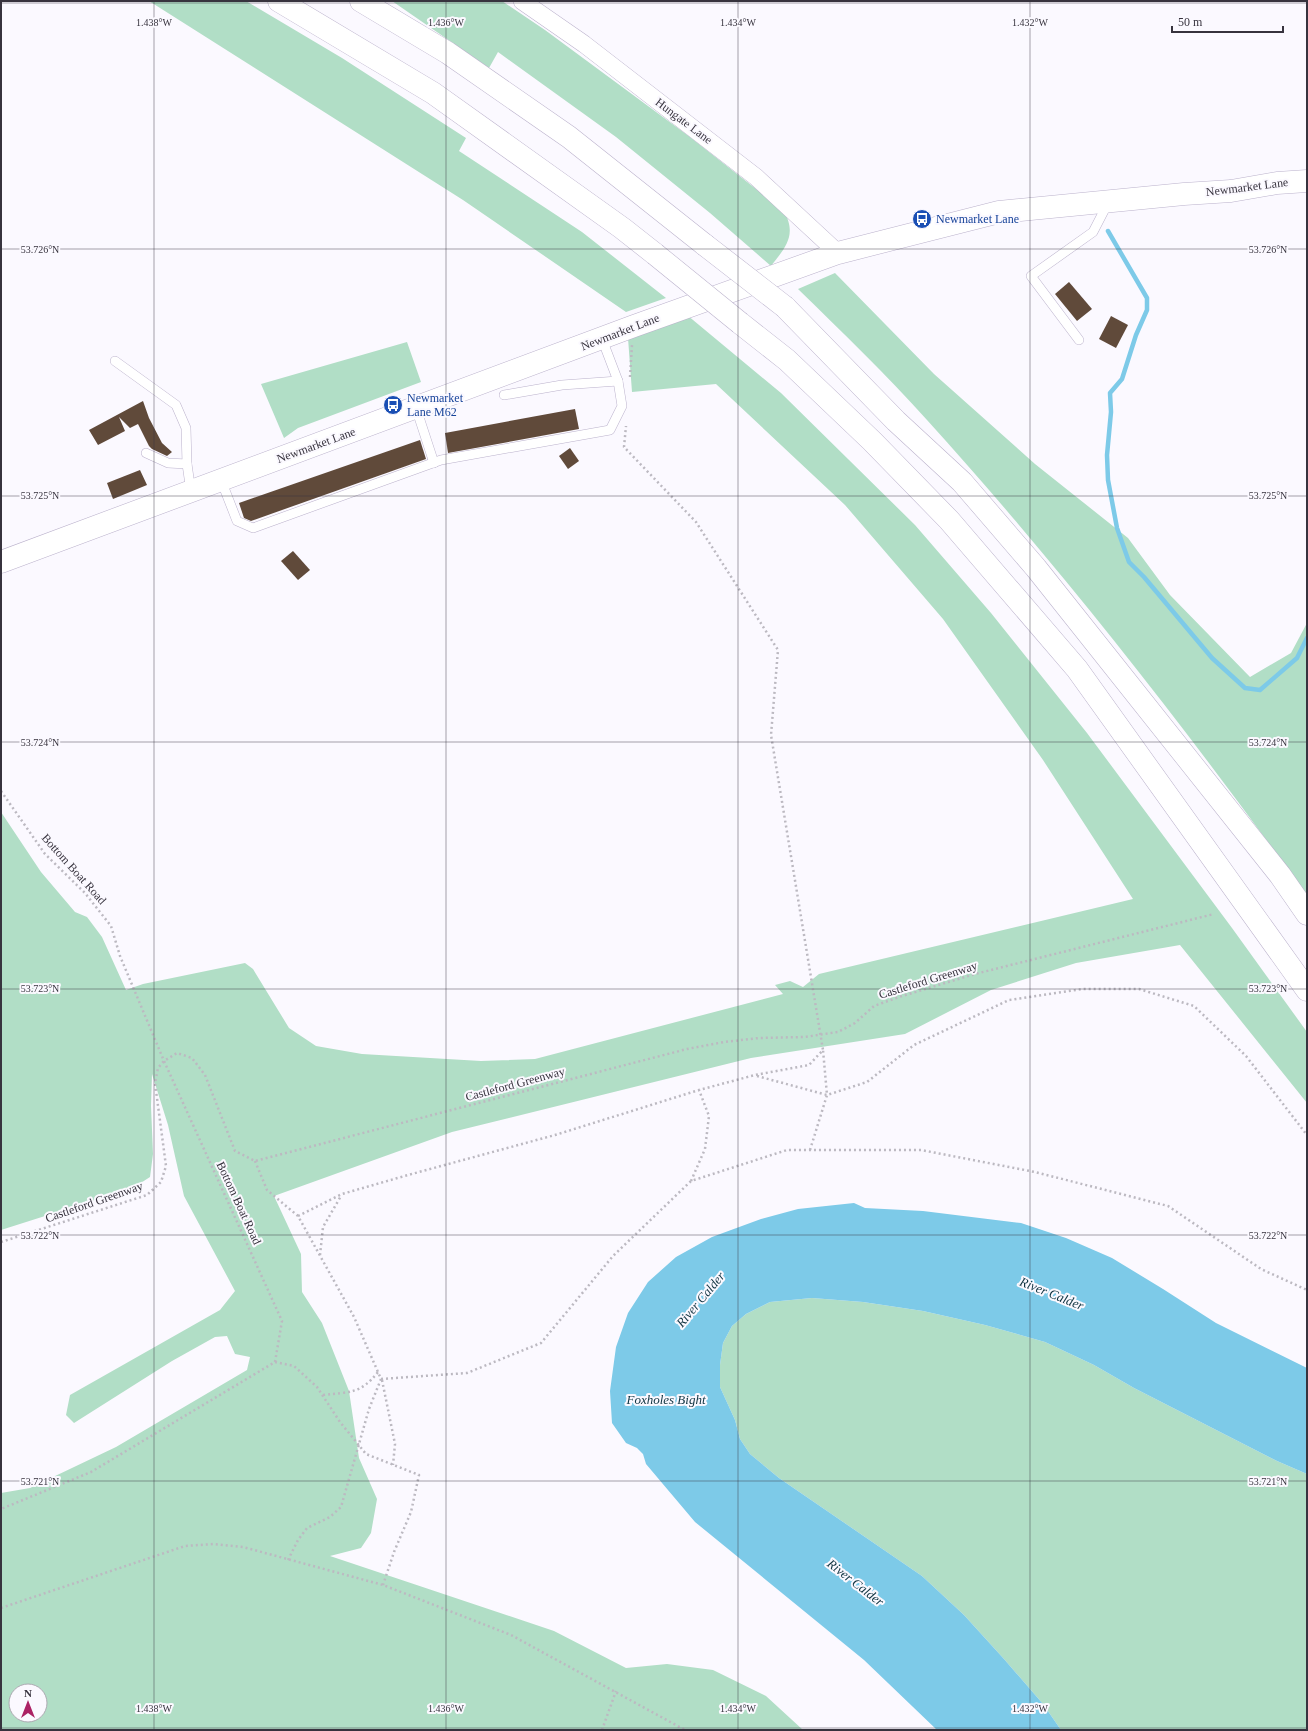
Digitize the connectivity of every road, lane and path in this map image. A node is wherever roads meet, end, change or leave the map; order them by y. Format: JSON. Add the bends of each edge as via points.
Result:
{"nodes":[{"id":1,"x":279,"y":1,"type":"edge"},
{"id":2,"x":361,"y":1,"type":"edge"},
{"id":3,"x":522,"y":1,"type":"edge"},
{"id":4,"x":1307,"y":181,"type":"edge"},
{"id":5,"x":1108,"y":201,"type":"junction"},
{"id":6,"x":838,"y":253,"type":"junction"},
{"id":7,"x":634,"y":326,"type":"junction"},
{"id":8,"x":602,"y":339,"type":"junction"},
{"id":9,"x":1079,"y":340,"type":"dead end"},
{"id":10,"x":114,"y":361,"type":"dead end"},
{"id":11,"x":630,"y":379,"type":"dead end"},
{"id":12,"x":618,"y":381,"type":"junction"},
{"id":13,"x":504,"y":395,"type":"dead end"},
{"id":14,"x":416,"y":408,"type":"junction"},
{"id":15,"x":626,"y":424,"type":"dead end"},
{"id":16,"x":146,"y":453,"type":"dead end"},
{"id":17,"x":434,"y":463,"type":"junction"},
{"id":18,"x":187,"y":464,"type":"junction"},
{"id":19,"x":221,"y":480,"type":"junction"},
{"id":20,"x":190,"y":492,"type":"junction"},
{"id":21,"x":1,"y":562,"type":"edge"},
{"id":22,"x":1,"y":791,"type":"edge"},
{"id":23,"x":1214,"y":914,"type":"dead end"},
{"id":24,"x":1307,"y":914,"type":"edge"},
{"id":25,"x":1307,"y":990,"type":"edge"},
{"id":26,"x":821,"y":1036,"type":"junction"},
{"id":27,"x":824,"y":1050,"type":"junction"},
{"id":28,"x":164,"y":1061,"type":"junction"},
{"id":29,"x":755,"y":1075,"type":"junction"},
{"id":30,"x":699,"y":1090,"type":"junction"},
{"id":31,"x":827,"y":1095,"type":"junction"},
{"id":32,"x":1307,"y":1135,"type":"edge"},
{"id":33,"x":810,"y":1150,"type":"junction"},
{"id":34,"x":255,"y":1161,"type":"junction"},
{"id":35,"x":691,"y":1181,"type":"junction"},
{"id":36,"x":342,"y":1194,"type":"junction"},
{"id":37,"x":298,"y":1216,"type":"junction"},
{"id":38,"x":1,"y":1242,"type":"edge"},
{"id":39,"x":320,"y":1256,"type":"junction"},
{"id":40,"x":1307,"y":1290,"type":"edge"},
{"id":41,"x":275,"y":1362,"type":"junction"},
{"id":42,"x":378,"y":1372,"type":"junction"},
{"id":43,"x":381,"y":1379,"type":"junction"},
{"id":44,"x":323,"y":1395,"type":"junction"},
{"id":45,"x":358,"y":1445,"type":"junction"},
{"id":46,"x":393,"y":1465,"type":"junction"},
{"id":47,"x":1,"y":1509,"type":"edge"},
{"id":48,"x":288,"y":1560,"type":"junction"},
{"id":49,"x":383,"y":1586,"type":"junction"},
{"id":50,"x":1,"y":1608,"type":"edge"},
{"id":51,"x":616,"y":1691,"type":"junction"},
{"id":52,"x":602,"y":1730,"type":"edge"},
{"id":53,"x":685,"y":1730,"type":"edge"}],
"edges":[{"from":1,"to":25,"type":"main road","bridge":true,"via":[[432,93],[622,228],[787,360],[872,441],[944,514],[1077,669]]},
{"from":2,"to":24,"type":"main road","bridge":true,"via":[[448,53],[569,137],[785,307],[896,421],[972,493],[1036,568],[1276,868]]},
{"from":3,"to":6,"type":"street","name":"Hungate Lane","via":[[584,44],[756,176]]},
{"from":4,"to":5,"type":"main road","name":"Newmarket Lane","via":[[1231,191]]},
{"from":5,"to":6,"type":"main road","name":"Newmarket Lane","via":[[999,212]]},
{"from":5,"to":9,"type":"lane","via":[[1093,232],[1031,276]]},
{"from":6,"to":7,"type":"main road","name":"Newmarket Lane"},
{"from":7,"to":8,"type":"main road","name":"Newmarket Lane"},
{"from":7,"to":11,"type":"path"},
{"from":8,"to":12,"type":"lane"},
{"from":8,"to":14,"type":"main road","name":"Newmarket Lane"},
{"from":10,"to":18,"type":"lane","via":[[176,405],[186,428]]},
{"from":12,"to":13,"type":"lane","via":[[562,385]]},
{"from":12,"to":17,"type":"lane","via":[[622,406],[610,430]]},
{"from":14,"to":17,"type":"lane"},
{"from":14,"to":19,"type":"main road","name":"Newmarket Lane"},
{"from":15,"to":26,"type":"path","via":[[624,447],[696,522],[778,650],[771,735]]},
{"from":16,"to":18,"type":"lane","via":[[168,463]]},
{"from":17,"to":19,"type":"lane","via":[[253,528],[238,521]]},
{"from":18,"to":20,"type":"lane"},
{"from":19,"to":20,"type":"main road","name":"Newmarket Lane"},
{"from":20,"to":21,"type":"main road","name":"Newmarket Lane"},
{"from":22,"to":28,"type":"path","name":"Bottom Boat Road","via":[[45,854],[86,893],[111,926],[120,956]]},
{"from":23,"to":26,"type":"path","name":"Castleford Greenway","via":[[975,974],[899,996],[874,1006],[855,1023],[838,1032]]},
{"from":26,"to":27,"type":"path"},
{"from":26,"to":34,"type":"path","name":"Castleford Greenway","via":[[759,1038],[686,1049]]},
{"from":27,"to":29,"type":"path","via":[[809,1065]]},
{"from":27,"to":31,"type":"path"},
{"from":28,"to":34,"type":"path","via":[[177,1054],[192,1058],[205,1075],[235,1151]]},
{"from":28,"to":38,"type":"path","name":"Castleford Greenway","via":[[158,1068],[155,1083],[166,1166],[161,1182],[147,1195]]},
{"from":28,"to":41,"type":"path","name":"Bottom Boat Road","via":[[282,1321]]},
{"from":29,"to":30,"type":"path"},
{"from":29,"to":31,"type":"path"},
{"from":30,"to":35,"type":"path","via":[[709,1116],[705,1149]]},
{"from":30,"to":36,"type":"path","via":[[555,1135]]},
{"from":31,"to":32,"type":"path","via":[[868,1082],[914,1045],[1009,1000],[1083,989],[1139,989],[1194,1006],[1246,1056]]},
{"from":31,"to":33,"type":"path"},
{"from":33,"to":35,"type":"path","via":[[787,1150]]},
{"from":33,"to":40,"type":"path","via":[[921,1150],[1035,1172],[1168,1206],[1261,1269]]},
{"from":34,"to":37,"type":"path","via":[[267,1190]]},
{"from":35,"to":43,"type":"path","via":[[613,1256],[541,1343],[467,1373]]},
{"from":36,"to":37,"type":"path"},
{"from":36,"to":39,"type":"path","via":[[323,1227]]},
{"from":37,"to":39,"type":"path"},
{"from":39,"to":42,"type":"path","via":[[354,1317]]},
{"from":41,"to":44,"type":"path","via":[[294,1366]]},
{"from":41,"to":47,"type":"path","via":[[91,1472]]},
{"from":42,"to":43,"type":"path"},
{"from":42,"to":44,"type":"path","via":[[370,1383],[358,1390]]},
{"from":43,"to":45,"type":"path"},
{"from":43,"to":46,"type":"path","via":[[395,1444]]},
{"from":44,"to":45,"type":"path"},
{"from":45,"to":46,"type":"path","via":[[366,1454]]},
{"from":45,"to":48,"type":"path","via":[[341,1507],[330,1517],[307,1528]]},
{"from":46,"to":49,"type":"path","via":[[419,1475],[411,1512]]},
{"from":48,"to":49,"type":"path"},
{"from":48,"to":50,"type":"path","via":[[243,1547],[214,1544],[185,1546]]},
{"from":49,"to":51,"type":"path","via":[[512,1635]]},
{"from":51,"to":52,"type":"path"},
{"from":51,"to":53,"type":"path"}]}
